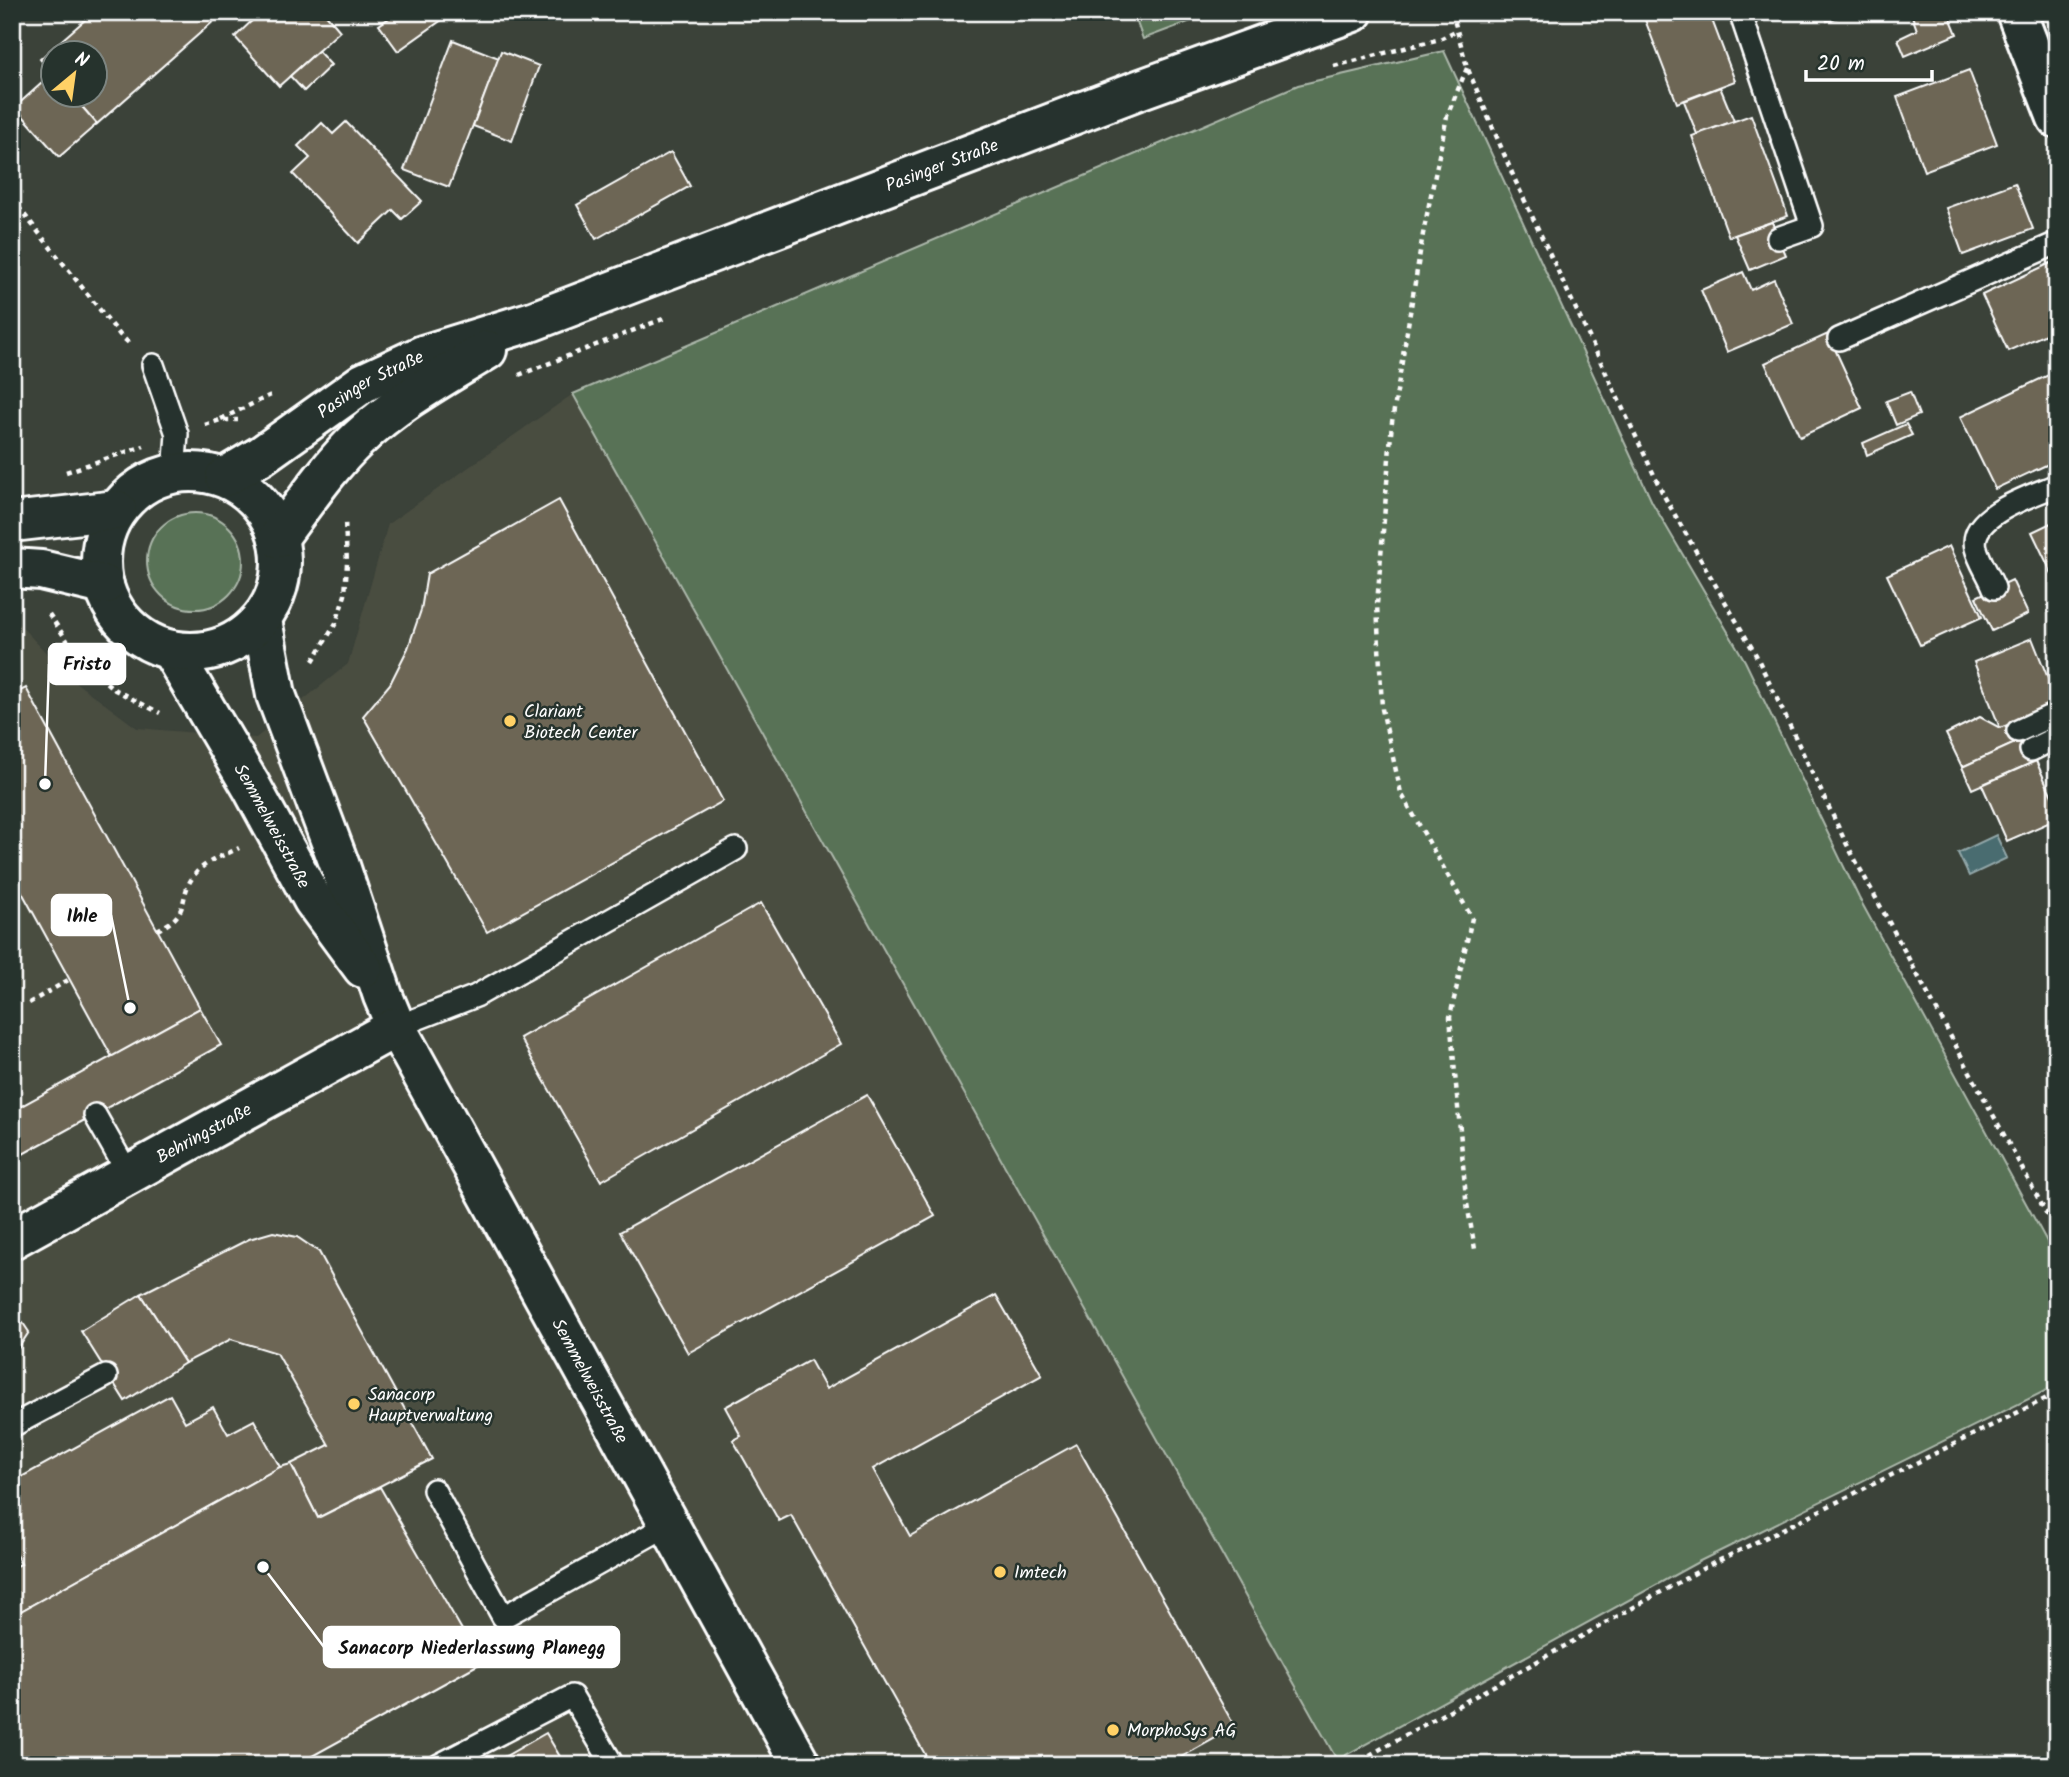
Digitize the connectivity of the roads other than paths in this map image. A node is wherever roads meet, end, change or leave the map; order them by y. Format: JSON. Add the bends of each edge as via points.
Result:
{"nodes":[{"id":1,"x":1353,"y":12,"type":"edge"},
{"id":2,"x":1740,"y":12,"type":"edge"},
{"id":3,"x":2016,"y":12,"type":"edge"},
{"id":4,"x":2057,"y":118,"type":"edge"},
{"id":5,"x":1779,"y":238,"type":"dead end"},
{"id":6,"x":2057,"y":243,"type":"edge"},
{"id":7,"x":533,"y":321,"type":"junction"},
{"id":8,"x":1839,"y":339,"type":"dead end"},
{"id":9,"x":153,"y":365,"type":"dead end"},
{"id":10,"x":174,"y":473,"type":"junction"},
{"id":11,"x":225,"y":477,"type":"junction"},
{"id":12,"x":2057,"y":485,"type":"edge"},
{"id":13,"x":117,"y":510,"type":"junction"},
{"id":14,"x":12,"y":522,"type":"edge"},
{"id":15,"x":278,"y":538,"type":"junction"},
{"id":16,"x":12,"y":568,"type":"edge"},
{"id":17,"x":104,"y":585,"type":"junction"},
{"id":18,"x":1994,"y":588,"type":"dead end"},
{"id":19,"x":262,"y":620,"type":"junction"},
{"id":20,"x":171,"y":650,"type":"junction"},
{"id":21,"x":2057,"y":713,"type":"edge"},
{"id":22,"x":2018,"y":730,"type":"dead end"},
{"id":23,"x":2057,"y":737,"type":"edge"},
{"id":24,"x":2031,"y":750,"type":"dead end"},
{"id":25,"x":736,"y":849,"type":"dead end"},
{"id":26,"x":389,"y":1011,"type":"junction"},
{"id":27,"x":94,"y":1115,"type":"dead end"},
{"id":28,"x":129,"y":1175,"type":"junction"},
{"id":29,"x":12,"y":1239,"type":"edge"},
{"id":30,"x":106,"y":1376,"type":"dead end"},
{"id":31,"x":12,"y":1426,"type":"edge"},
{"id":32,"x":434,"y":1490,"type":"dead end"},
{"id":33,"x":668,"y":1525,"type":"junction"},
{"id":34,"x":797,"y":1763,"type":"edge"},
{"id":35,"x":439,"y":1765,"type":"edge"},
{"id":36,"x":613,"y":1765,"type":"edge"}],
"edges":[{"from":1,"to":7,"type":"main road","name":"Pasinger Straße"},
{"from":2,"to":5,"type":"lane","via":[[1812,226]]},
{"from":3,"to":4,"type":"main road"},
{"from":6,"to":8,"type":"lane"},
{"from":7,"to":11,"type":"main road","name":"Pasinger Straße","via":[[423,355],[363,383]]},
{"from":7,"to":15,"type":"main road","name":"Pasinger Straße","via":[[399,404],[358,438]]},
{"from":9,"to":10,"type":"lane","via":[[177,434]]},
{"from":10,"to":11,"type":"main road"},
{"from":10,"to":13,"type":"main road","via":[[152,480]]},
{"from":11,"to":15,"type":"main road","via":[[248,492],[267,513]]},
{"from":12,"to":18,"type":"lane","via":[[1994,513],[1975,534],[1975,547]]},
{"from":13,"to":14,"type":"main road"},
{"from":13,"to":17,"type":"main road","via":[[105,533],[100,560]]},
{"from":15,"to":19,"type":"main road","via":[[282,562],[278,587]]},
{"from":16,"to":17,"type":"main road"},
{"from":17,"to":20,"type":"main road","via":[[113,608],[128,627]]},
{"from":19,"to":20,"type":"main road","via":[[235,641],[215,649]]},
{"from":19,"to":26,"type":"main road","name":"Semmelweisstraße","via":[[276,695]]},
{"from":20,"to":26,"type":"main road","name":"Semmelweisstraße","via":[[313,900]]},
{"from":21,"to":22,"type":"lane"},
{"from":23,"to":24,"type":"lane"},
{"from":25,"to":26,"type":"lane","via":[[476,996]]},
{"from":26,"to":28,"type":"main road","name":"Behringstraße"},
{"from":26,"to":33,"type":"main road","name":"Semmelweisstraße"},
{"from":27,"to":28,"type":"lane"},
{"from":28,"to":29,"type":"main road","name":"Behringstraße"},
{"from":30,"to":31,"type":"lane"},
{"from":32,"to":33,"type":"lane","via":[[503,1617]]},
{"from":33,"to":34,"type":"main road","name":"Semmelweisstraße"},
{"from":35,"to":36,"type":"lane","via":[[572,1696]]}]}
